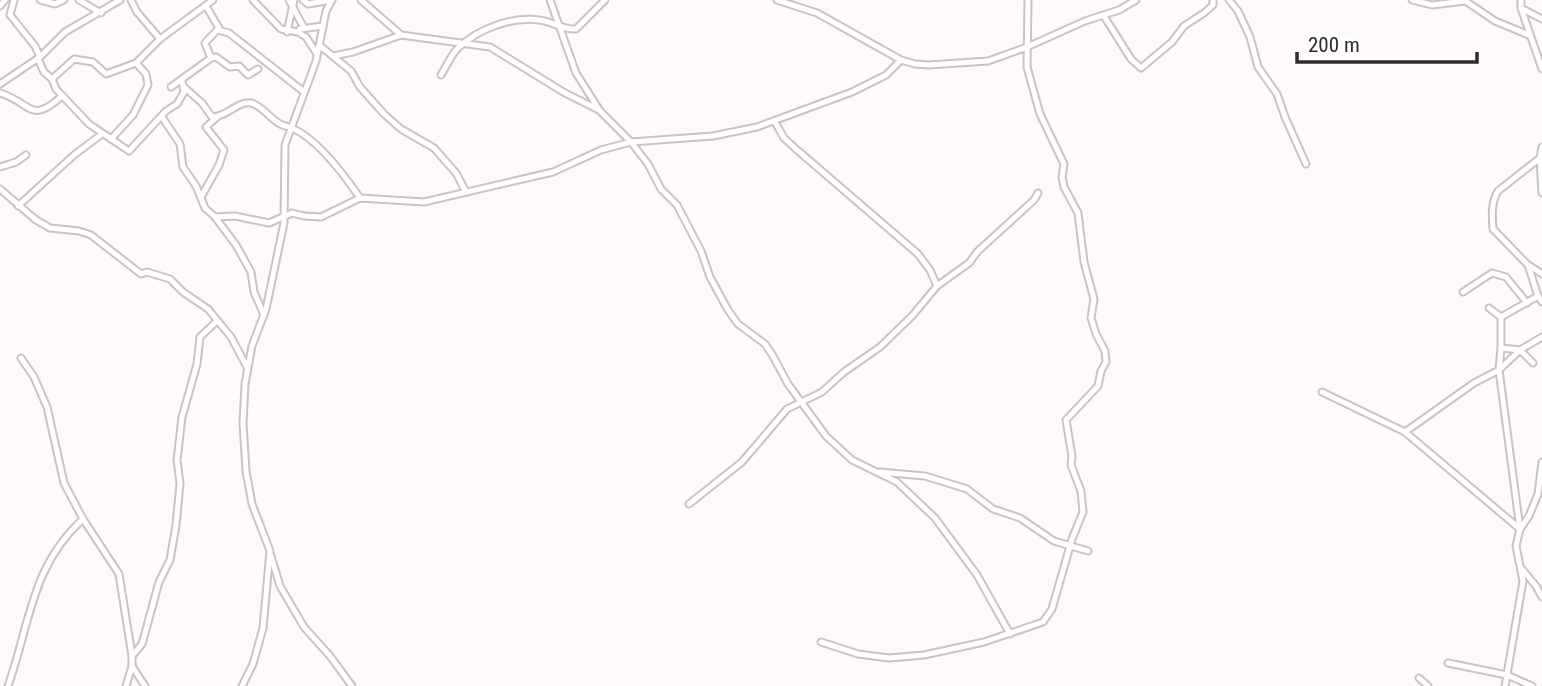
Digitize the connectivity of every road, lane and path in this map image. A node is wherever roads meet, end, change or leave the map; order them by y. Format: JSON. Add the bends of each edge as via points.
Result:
{"nodes":[{"id":1,"x":5,"y":0,"type":"edge"},
{"id":2,"x":14,"y":0,"type":"edge"},
{"id":3,"x":40,"y":0,"type":"edge"},
{"id":4,"x":64,"y":0,"type":"edge"},
{"id":5,"x":79,"y":0,"type":"edge"},
{"id":6,"x":120,"y":0,"type":"edge"},
{"id":7,"x":131,"y":0,"type":"edge"},
{"id":8,"x":213,"y":0,"type":"edge"},
{"id":9,"x":254,"y":0,"type":"edge"},
{"id":10,"x":289,"y":0,"type":"edge"},
{"id":11,"x":303,"y":0,"type":"edge"},
{"id":12,"x":332,"y":0,"type":"edge"},
{"id":13,"x":360,"y":0,"type":"edge"},
{"id":14,"x":550,"y":0,"type":"edge"},
{"id":15,"x":605,"y":0,"type":"edge"},
{"id":16,"x":777,"y":0,"type":"edge"},
{"id":17,"x":1028,"y":0,"type":"edge"},
{"id":18,"x":1136,"y":0,"type":"edge"},
{"id":19,"x":1213,"y":0,"type":"edge"},
{"id":20,"x":1229,"y":0,"type":"edge"},
{"id":21,"x":1412,"y":0,"type":"edge"},
{"id":22,"x":1521,"y":0,"type":"edge"},
{"id":23,"x":1464,"y":1,"type":"edge"},
{"id":24,"x":293,"y":4,"type":"edge"},
{"id":25,"x":0,"y":6,"type":"edge"},
{"id":26,"x":206,"y":6,"type":"junction"},
{"id":27,"x":1521,"y":8,"type":"junction"},
{"id":28,"x":101,"y":13,"type":"junction"},
{"id":29,"x":1104,"y":16,"type":"junction"},
{"id":30,"x":1542,"y":19,"type":"edge"},
{"id":31,"x":323,"y":26,"type":"junction"},
{"id":32,"x":560,"y":26,"type":"junction"},
{"id":33,"x":303,"y":28,"type":"junction"},
{"id":34,"x":218,"y":30,"type":"junction"},
{"id":35,"x":294,"y":31,"type":"junction"},
{"id":36,"x":287,"y":32,"type":"junction"},
{"id":37,"x":401,"y":35,"type":"junction"},
{"id":38,"x":1529,"y":35,"type":"junction"},
{"id":39,"x":160,"y":39,"type":"junction"},
{"id":40,"x":463,"y":44,"type":"junction"},
{"id":41,"x":319,"y":45,"type":"junction"},
{"id":42,"x":1027,"y":47,"type":"junction"},
{"id":43,"x":318,"y":54,"type":"junction"},
{"id":44,"x":333,"y":55,"type":"junction"},
{"id":45,"x":40,"y":57,"type":"junction"},
{"id":46,"x":211,"y":58,"type":"junction"},
{"id":47,"x":901,"y":60,"type":"junction"},
{"id":48,"x":136,"y":64,"type":"junction"},
{"id":49,"x":258,"y":69,"type":"dead end"},
{"id":50,"x":1542,"y":69,"type":"edge"},
{"id":51,"x":440,"y":75,"type":"dead end"},
{"id":52,"x":51,"y":79,"type":"junction"},
{"id":53,"x":0,"y":84,"type":"edge"},
{"id":54,"x":183,"y":84,"type":"junction"},
{"id":55,"x":171,"y":87,"type":"dead end"},
{"id":56,"x":304,"y":92,"type":"junction"},
{"id":57,"x":0,"y":93,"type":"edge"},
{"id":58,"x":62,"y":96,"type":"junction"},
{"id":59,"x":600,"y":111,"type":"junction"},
{"id":60,"x":162,"y":117,"type":"junction"},
{"id":61,"x":216,"y":118,"type":"junction"},
{"id":62,"x":775,"y":122,"type":"junction"},
{"id":63,"x":291,"y":127,"type":"junction"},
{"id":64,"x":102,"y":134,"type":"junction"},
{"id":65,"x":111,"y":139,"type":"junction"},
{"id":66,"x":631,"y":142,"type":"junction"},
{"id":67,"x":1542,"y":147,"type":"edge"},
{"id":68,"x":26,"y":155,"type":"dead end"},
{"id":69,"x":1540,"y":158,"type":"junction"},
{"id":70,"x":1306,"y":164,"type":"dead end"},
{"id":71,"x":0,"y":167,"type":"edge"},
{"id":72,"x":1541,"y":173,"type":"edge"},
{"id":73,"x":0,"y":189,"type":"edge"},
{"id":74,"x":466,"y":192,"type":"junction"},
{"id":75,"x":1038,"y":193,"type":"dead end"},
{"id":76,"x":1542,"y":193,"type":"edge"},
{"id":77,"x":201,"y":197,"type":"junction"},
{"id":78,"x":359,"y":198,"type":"junction"},
{"id":79,"x":18,"y":206,"type":"junction"},
{"id":80,"x":285,"y":216,"type":"junction"},
{"id":81,"x":215,"y":217,"type":"junction"},
{"id":82,"x":1528,"y":265,"type":"junction"},
{"id":83,"x":1542,"y":274,"type":"edge"},
{"id":84,"x":937,"y":286,"type":"junction"},
{"id":85,"x":1463,"y":292,"type":"dead end"},
{"id":86,"x":1540,"y":299,"type":"edge"},
{"id":87,"x":1527,"y":303,"type":"junction"},
{"id":88,"x":1489,"y":308,"type":"dead end"},
{"id":89,"x":264,"y":315,"type":"junction"},
{"id":90,"x":1501,"y":317,"type":"junction"},
{"id":91,"x":217,"y":321,"type":"junction"},
{"id":92,"x":1542,"y":337,"type":"edge"},
{"id":93,"x":1501,"y":348,"type":"junction"},
{"id":94,"x":1520,"y":350,"type":"junction"},
{"id":95,"x":21,"y":358,"type":"dead end"},
{"id":96,"x":1533,"y":363,"type":"dead end"},
{"id":97,"x":247,"y":368,"type":"junction"},
{"id":98,"x":1499,"y":370,"type":"junction"},
{"id":99,"x":1322,"y":392,"type":"dead end"},
{"id":100,"x":801,"y":402,"type":"junction"},
{"id":101,"x":1405,"y":432,"type":"junction"},
{"id":102,"x":1542,"y":463,"type":"edge"},
{"id":103,"x":873,"y":471,"type":"junction"},
{"id":104,"x":689,"y":504,"type":"dead end"},
{"id":105,"x":83,"y":519,"type":"junction"},
{"id":106,"x":1520,"y":529,"type":"junction"},
{"id":107,"x":1070,"y":545,"type":"junction"},
{"id":108,"x":270,"y":551,"type":"junction"},
{"id":109,"x":1088,"y":551,"type":"dead end"},
{"id":110,"x":1522,"y":569,"type":"junction"},
{"id":111,"x":1542,"y":597,"type":"edge"},
{"id":112,"x":1010,"y":634,"type":"junction"},
{"id":113,"x":821,"y":642,"type":"dead end"},
{"id":114,"x":132,"y":656,"type":"junction"},
{"id":115,"x":1448,"y":663,"type":"dead end"},
{"id":116,"x":132,"y":666,"type":"junction"},
{"id":117,"x":1507,"y":675,"type":"junction"},
{"id":118,"x":1419,"y":678,"type":"dead end"},
{"id":119,"x":8,"y":686,"type":"edge"},
{"id":120,"x":126,"y":686,"type":"edge"},
{"id":121,"x":145,"y":686,"type":"edge"},
{"id":122,"x":242,"y":686,"type":"edge"},
{"id":123,"x":352,"y":686,"type":"edge"},
{"id":124,"x":1428,"y":686,"type":"edge"},
{"id":125,"x":1505,"y":686,"type":"edge"},
{"id":126,"x":1532,"y":686,"type":"edge"}],
"edges":[{"from":1,"to":25,"type":"street"},
{"from":2,"to":45,"type":"street","via":[[10,15]]},
{"from":3,"to":4,"type":"street","via":[[55,4]]},
{"from":5,"to":28,"type":"street"},
{"from":6,"to":28,"type":"street"},
{"from":7,"to":39,"type":"street"},
{"from":8,"to":26,"type":"street"},
{"from":9,"to":36,"type":"street"},
{"from":10,"to":24,"type":"street"},
{"from":11,"to":12,"type":"street","via":[[308,4]]},
{"from":12,"to":31,"type":"street"},
{"from":13,"to":37,"type":"street"},
{"from":14,"to":32,"type":"street"},
{"from":15,"to":32,"type":"street","via":[[576,29]]},
{"from":16,"to":47,"type":"street","via":[[817,13]]},
{"from":17,"to":42,"type":"street"},
{"from":18,"to":29,"type":"street"},
{"from":19,"to":29,"type":"street","via":[[1205,13],[1184,26],[1141,68]]},
{"from":20,"to":70,"type":"street"},
{"from":21,"to":23,"type":"street","via":[[1432,5]]},
{"from":22,"to":27,"type":"street"},
{"from":23,"to":38,"type":"street"},
{"from":24,"to":33,"type":"street"},
{"from":24,"to":36,"type":"street"},
{"from":26,"to":34,"type":"street"},
{"from":26,"to":39,"type":"street"},
{"from":27,"to":30,"type":"street"},
{"from":27,"to":38,"type":"street"},
{"from":28,"to":45,"type":"street","via":[[65,32]]},
{"from":29,"to":42,"type":"street"},
{"from":31,"to":33,"type":"street"},
{"from":31,"to":41,"type":"street"},
{"from":32,"to":40,"type":"street","via":[[540,20],[515,21],[490,27]]},
{"from":32,"to":59,"type":"street","via":[[576,73]]},
{"from":33,"to":35,"type":"street"},
{"from":34,"to":46,"type":"street","via":[[205,43]]},
{"from":34,"to":56,"type":"street","via":[[229,33]]},
{"from":35,"to":36,"type":"street"},
{"from":35,"to":43,"type":"street","via":[[311,42]]},
{"from":37,"to":40,"type":"street"},
{"from":37,"to":44,"type":"street"},
{"from":38,"to":50,"type":"street"},
{"from":39,"to":48,"type":"street"},
{"from":40,"to":51,"type":"street"},
{"from":40,"to":59,"type":"street","via":[[490,47]]},
{"from":41,"to":43,"type":"street"},
{"from":41,"to":44,"type":"street"},
{"from":42,"to":47,"type":"street","via":[[988,61],[929,65]]},
{"from":42,"to":107,"type":"street","via":[[1027,68],[1040,114],[1064,164],[1064,187],[1078,213],[1094,299],[1091,318],[1105,351],[1098,386],[1066,421],[1083,512]]},
{"from":43,"to":56,"type":"street"},
{"from":44,"to":74,"type":"street","via":[[384,114],[435,148]]},
{"from":45,"to":52,"type":"street"},
{"from":45,"to":53,"type":"street"},
{"from":46,"to":49,"type":"street","via":[[239,66],[248,75]]},
{"from":46,"to":54,"type":"street"},
{"from":47,"to":62,"type":"street","via":[[871,83]]},
{"from":48,"to":52,"type":"street","via":[[106,75],[93,62],[74,59]]},
{"from":48,"to":65,"type":"street","via":[[146,74],[148,85],[133,115]]},
{"from":52,"to":58,"type":"street"},
{"from":54,"to":55,"type":"street"},
{"from":54,"to":60,"type":"street","via":[[179,101]]},
{"from":54,"to":61,"type":"street"},
{"from":56,"to":63,"type":"street"},
{"from":57,"to":58,"type":"street","via":[[37,111],[48,109]]},
{"from":58,"to":64,"type":"street"},
{"from":59,"to":66,"type":"street"},
{"from":60,"to":65,"type":"street","via":[[129,151]]},
{"from":60,"to":77,"type":"street","via":[[180,145],[183,167]]},
{"from":61,"to":63,"type":"street","via":[[250,103]]},
{"from":61,"to":77,"type":"street","via":[[206,127],[224,150]]},
{"from":62,"to":66,"type":"street","via":[[713,136]]},
{"from":62,"to":84,"type":"street","via":[[784,138],[918,254]]},
{"from":63,"to":78,"type":"street","via":[[337,168]]},
{"from":63,"to":80,"type":"street","via":[[284,156]]},
{"from":64,"to":65,"type":"street"},
{"from":64,"to":79,"type":"street"},
{"from":66,"to":74,"type":"street","via":[[552,172]]},
{"from":66,"to":100,"type":"street","via":[[677,205],[727,310],[765,344]]},
{"from":67,"to":69,"type":"street"},
{"from":68,"to":71,"type":"street"},
{"from":69,"to":72,"type":"street"},
{"from":69,"to":82,"type":"street","via":[[1494,197],[1493,229]]},
{"from":72,"to":76,"type":"street"},
{"from":73,"to":79,"type":"street"},
{"from":74,"to":78,"type":"street","via":[[424,202]]},
{"from":75,"to":84,"type":"street","via":[[969,263]]},
{"from":77,"to":81,"type":"street"},
{"from":78,"to":80,"type":"street","via":[[321,217]]},
{"from":79,"to":91,"type":"street","via":[[50,228],[90,235],[142,274],[170,279]]},
{"from":80,"to":81,"type":"street","via":[[269,223]]},
{"from":80,"to":89,"type":"street"},
{"from":81,"to":89,"type":"street","via":[[251,272]]},
{"from":82,"to":83,"type":"street"},
{"from":82,"to":86,"type":"street"},
{"from":84,"to":100,"type":"street","via":[[880,347],[828,388]]},
{"from":85,"to":87,"type":"street","via":[[1492,273],[1506,277]]},
{"from":86,"to":87,"type":"street"},
{"from":87,"to":90,"type":"street"},
{"from":88,"to":90,"type":"street"},
{"from":89,"to":97,"type":"street"},
{"from":90,"to":93,"type":"street"},
{"from":91,"to":97,"type":"street"},
{"from":91,"to":114,"type":"street","via":[[200,337],[182,417],[177,460],[180,484],[170,560],[142,644]]},
{"from":92,"to":94,"type":"street"},
{"from":93,"to":94,"type":"street"},
{"from":93,"to":98,"type":"street"},
{"from":94,"to":96,"type":"street"},
{"from":94,"to":98,"type":"street"},
{"from":95,"to":105,"type":"street","via":[[47,407],[64,483]]},
{"from":97,"to":108,"type":"street","via":[[244,458],[252,504]]},
{"from":98,"to":101,"type":"street"},
{"from":98,"to":106,"type":"street"},
{"from":99,"to":101,"type":"street"},
{"from":100,"to":103,"type":"street","via":[[826,436],[852,460]]},
{"from":100,"to":104,"type":"street","via":[[781,415],[736,468]]},
{"from":101,"to":106,"type":"street"},
{"from":102,"to":106,"type":"street","via":[[1538,494]]},
{"from":103,"to":107,"type":"street","via":[[925,476],[967,489],[993,509]]},
{"from":103,"to":112,"type":"street","via":[[897,482],[935,518],[977,575]]},
{"from":105,"to":114,"type":"street","via":[[119,574]]},
{"from":105,"to":119,"type":"street","via":[[56,549],[40,577]]},
{"from":106,"to":110,"type":"street","via":[[1517,546]]},
{"from":107,"to":109,"type":"street"},
{"from":107,"to":112,"type":"street","via":[[1052,608],[1043,622]]},
{"from":108,"to":122,"type":"street","via":[[263,628]]},
{"from":108,"to":123,"type":"street","via":[[280,586],[304,627]]},
{"from":110,"to":111,"type":"street"},
{"from":110,"to":117,"type":"street"},
{"from":112,"to":113,"type":"street","via":[[924,655],[889,658]]},
{"from":114,"to":116,"type":"street"},
{"from":115,"to":117,"type":"street"},
{"from":116,"to":120,"type":"street"},
{"from":116,"to":121,"type":"street"},
{"from":117,"to":125,"type":"street"},
{"from":117,"to":126,"type":"street"},
{"from":118,"to":124,"type":"street"}]}
